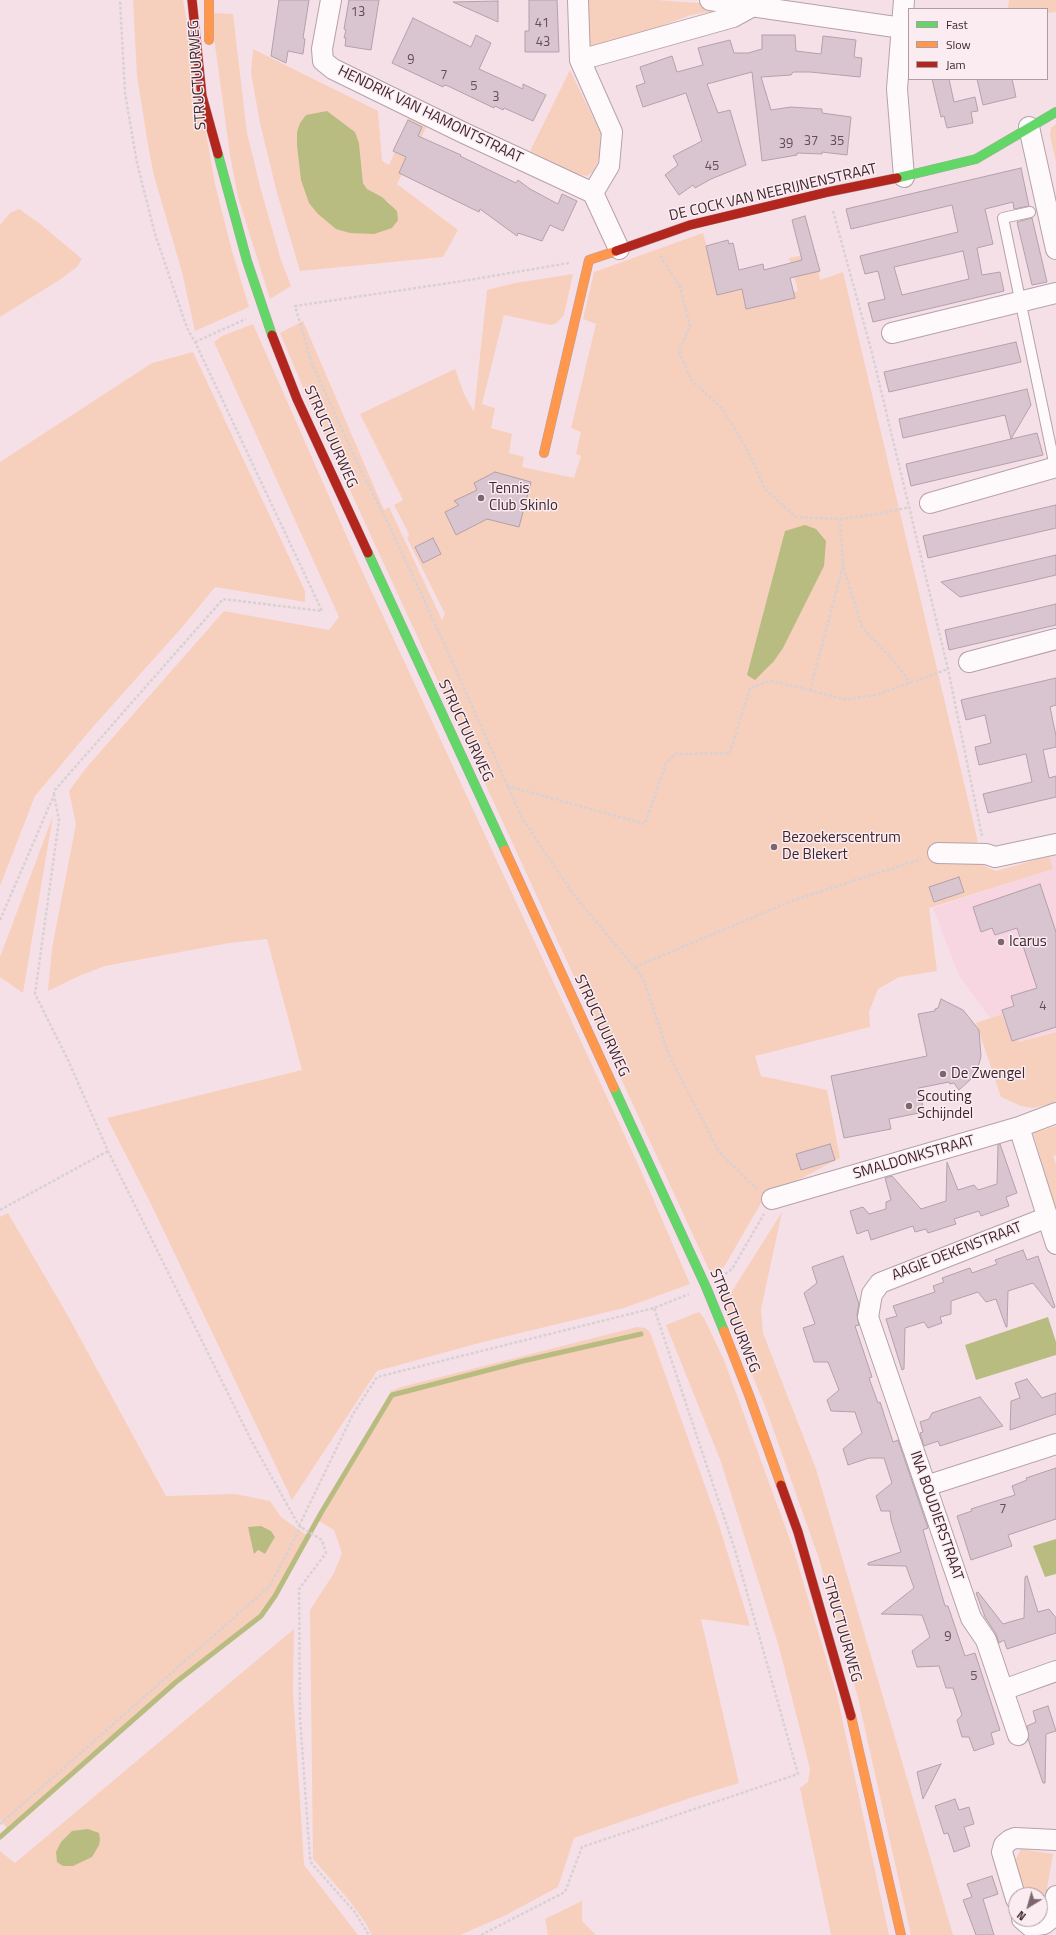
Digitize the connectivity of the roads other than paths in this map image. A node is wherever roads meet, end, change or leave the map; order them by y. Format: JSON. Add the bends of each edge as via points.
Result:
{"nodes":[{"id":1,"x":192,"y":0,"type":"edge"},
{"id":2,"x":209,"y":0,"type":"edge"},
{"id":3,"x":331,"y":0,"type":"edge"},
{"id":4,"x":578,"y":0,"type":"edge"},
{"id":5,"x":710,"y":0,"type":"edge"},
{"id":6,"x":904,"y":0,"type":"edge"},
{"id":7,"x":755,"y":5,"type":"junction"},
{"id":8,"x":902,"y":28,"type":"junction"},
{"id":9,"x":210,"y":51,"type":"dead end"},
{"id":10,"x":580,"y":60,"type":"junction"},
{"id":11,"x":214,"y":103,"type":"dead end"},
{"id":12,"x":1056,"y":112,"type":"edge"},
{"id":13,"x":1029,"y":127,"type":"junction"},
{"id":14,"x":217,"y":149,"type":"junction"},
{"id":15,"x":904,"y":177,"type":"junction"},
{"id":16,"x":593,"y":193,"type":"junction"},
{"id":17,"x":1030,"y":212,"type":"dead end"},
{"id":18,"x":620,"y":249,"type":"junction"},
{"id":19,"x":1056,"y":249,"type":"edge"},
{"id":20,"x":1056,"y":293,"type":"edge"},
{"id":21,"x":1020,"y":303,"type":"junction"},
{"id":22,"x":892,"y":333,"type":"dead end"},
{"id":23,"x":544,"y":454,"type":"dead end"},
{"id":24,"x":1056,"y":467,"type":"edge"},
{"id":25,"x":930,"y":503,"type":"road end"},
{"id":26,"x":1056,"y":639,"type":"edge"},
{"id":27,"x":969,"y":662,"type":"road end"},
{"id":28,"x":1056,"y":844,"type":"edge"},
{"id":29,"x":938,"y":853,"type":"road end"},
{"id":30,"x":1056,"y":1114,"type":"edge"},
{"id":31,"x":1019,"y":1127,"type":"junction"},
{"id":32,"x":772,"y":1199,"type":"road end"},
{"id":33,"x":1048,"y":1217,"type":"junction"},
{"id":34,"x":1056,"y":1244,"type":"edge"},
{"id":35,"x":872,"y":1294,"type":"joint"},
{"id":36,"x":1056,"y":1444,"type":"edge"},
{"id":37,"x":926,"y":1486,"type":"junction"},
{"id":38,"x":1056,"y":1671,"type":"edge"},
{"id":39,"x":1003,"y":1690,"type":"junction"},
{"id":40,"x":1018,"y":1735,"type":"dead end"},
{"id":41,"x":1056,"y":1840,"type":"edge"},
{"id":42,"x":1012,"y":1887,"type":"edge"},
{"id":43,"x":1056,"y":1896,"type":"edge"},
{"id":44,"x":1048,"y":1921,"type":"edge"},
{"id":45,"x":900,"y":1935,"type":"edge"}],
"edges":[{"from":1,"to":14,"type":"main road","name":"STRUCTUURWEG","via":[[202,96]]},
{"from":2,"to":9,"type":"main road","name":"STRUCTUURWEG"},
{"from":3,"to":16,"type":"street","name":"HENDRIK VAN HAMONTSTRAAT","via":[[322,49],[323,61],[333,69]]},
{"from":4,"to":10,"type":"street"},
{"from":5,"to":7,"type":"street"},
{"from":6,"to":8,"type":"street"},
{"from":7,"to":8,"type":"street"},
{"from":7,"to":10,"type":"street","via":[[733,17]]},
{"from":8,"to":15,"type":"street","via":[[897,89]]},
{"from":10,"to":16,"type":"street","via":[[612,132],[609,166]]},
{"from":11,"to":14,"type":"main road","name":"STRUCTUURWEG"},
{"from":12,"to":13,"type":"main road","name":"DE COCK VAN NEERIJNENSTRAAT"},
{"from":13,"to":15,"type":"main road","name":"DE COCK VAN NEERIJNENSTRAAT","via":[[976,159]]},
{"from":13,"to":19,"type":"street"},
{"from":14,"to":45,"type":"main road","name":"STRUCTUURWEG","via":[[247,261],[297,399],[706,1287],[750,1395],[798,1532],[849,1709]]},
{"from":15,"to":18,"type":"main road","name":"DE COCK VAN NEERIJNENSTRAAT","via":[[690,225]]},
{"from":16,"to":18,"type":"street"},
{"from":17,"to":21,"type":"lane","via":[[1003,218]]},
{"from":18,"to":23,"type":"main road","name":"DE COCK VAN NEERIJNENSTRAAT","via":[[589,260]]},
{"from":20,"to":21,"type":"street"},
{"from":21,"to":22,"type":"street"},
{"from":21,"to":24,"type":"lane"},
{"from":24,"to":25,"type":"street"},
{"from":26,"to":27,"type":"street"},
{"from":28,"to":29,"type":"street","via":[[995,857],[986,854]]},
{"from":30,"to":31,"type":"street","name":"SMALDONKSTRAAT"},
{"from":31,"to":32,"type":"street","name":"SMALDONKSTRAAT"},
{"from":31,"to":33,"type":"street"},
{"from":33,"to":34,"type":"street"},
{"from":33,"to":35,"type":"street","name":"AAGJE DEKENSTRAAT","via":[[880,1283]]},
{"from":35,"to":37,"type":"street","name":"INA BOUDIERSTRAAT","via":[[868,1317]]},
{"from":36,"to":37,"type":"street"},
{"from":37,"to":39,"type":"street","name":"INA BOUDIERSTRAAT","via":[[971,1618],[986,1640]]},
{"from":38,"to":39,"type":"street"},
{"from":39,"to":40,"type":"street","name":"INA BOUDIERSTRAAT"},
{"from":41,"to":42,"type":"street","via":[[1015,1838],[1004,1845],[1002,1852]]},
{"from":43,"to":44,"type":"street","via":[[1054,1911]]}]}
